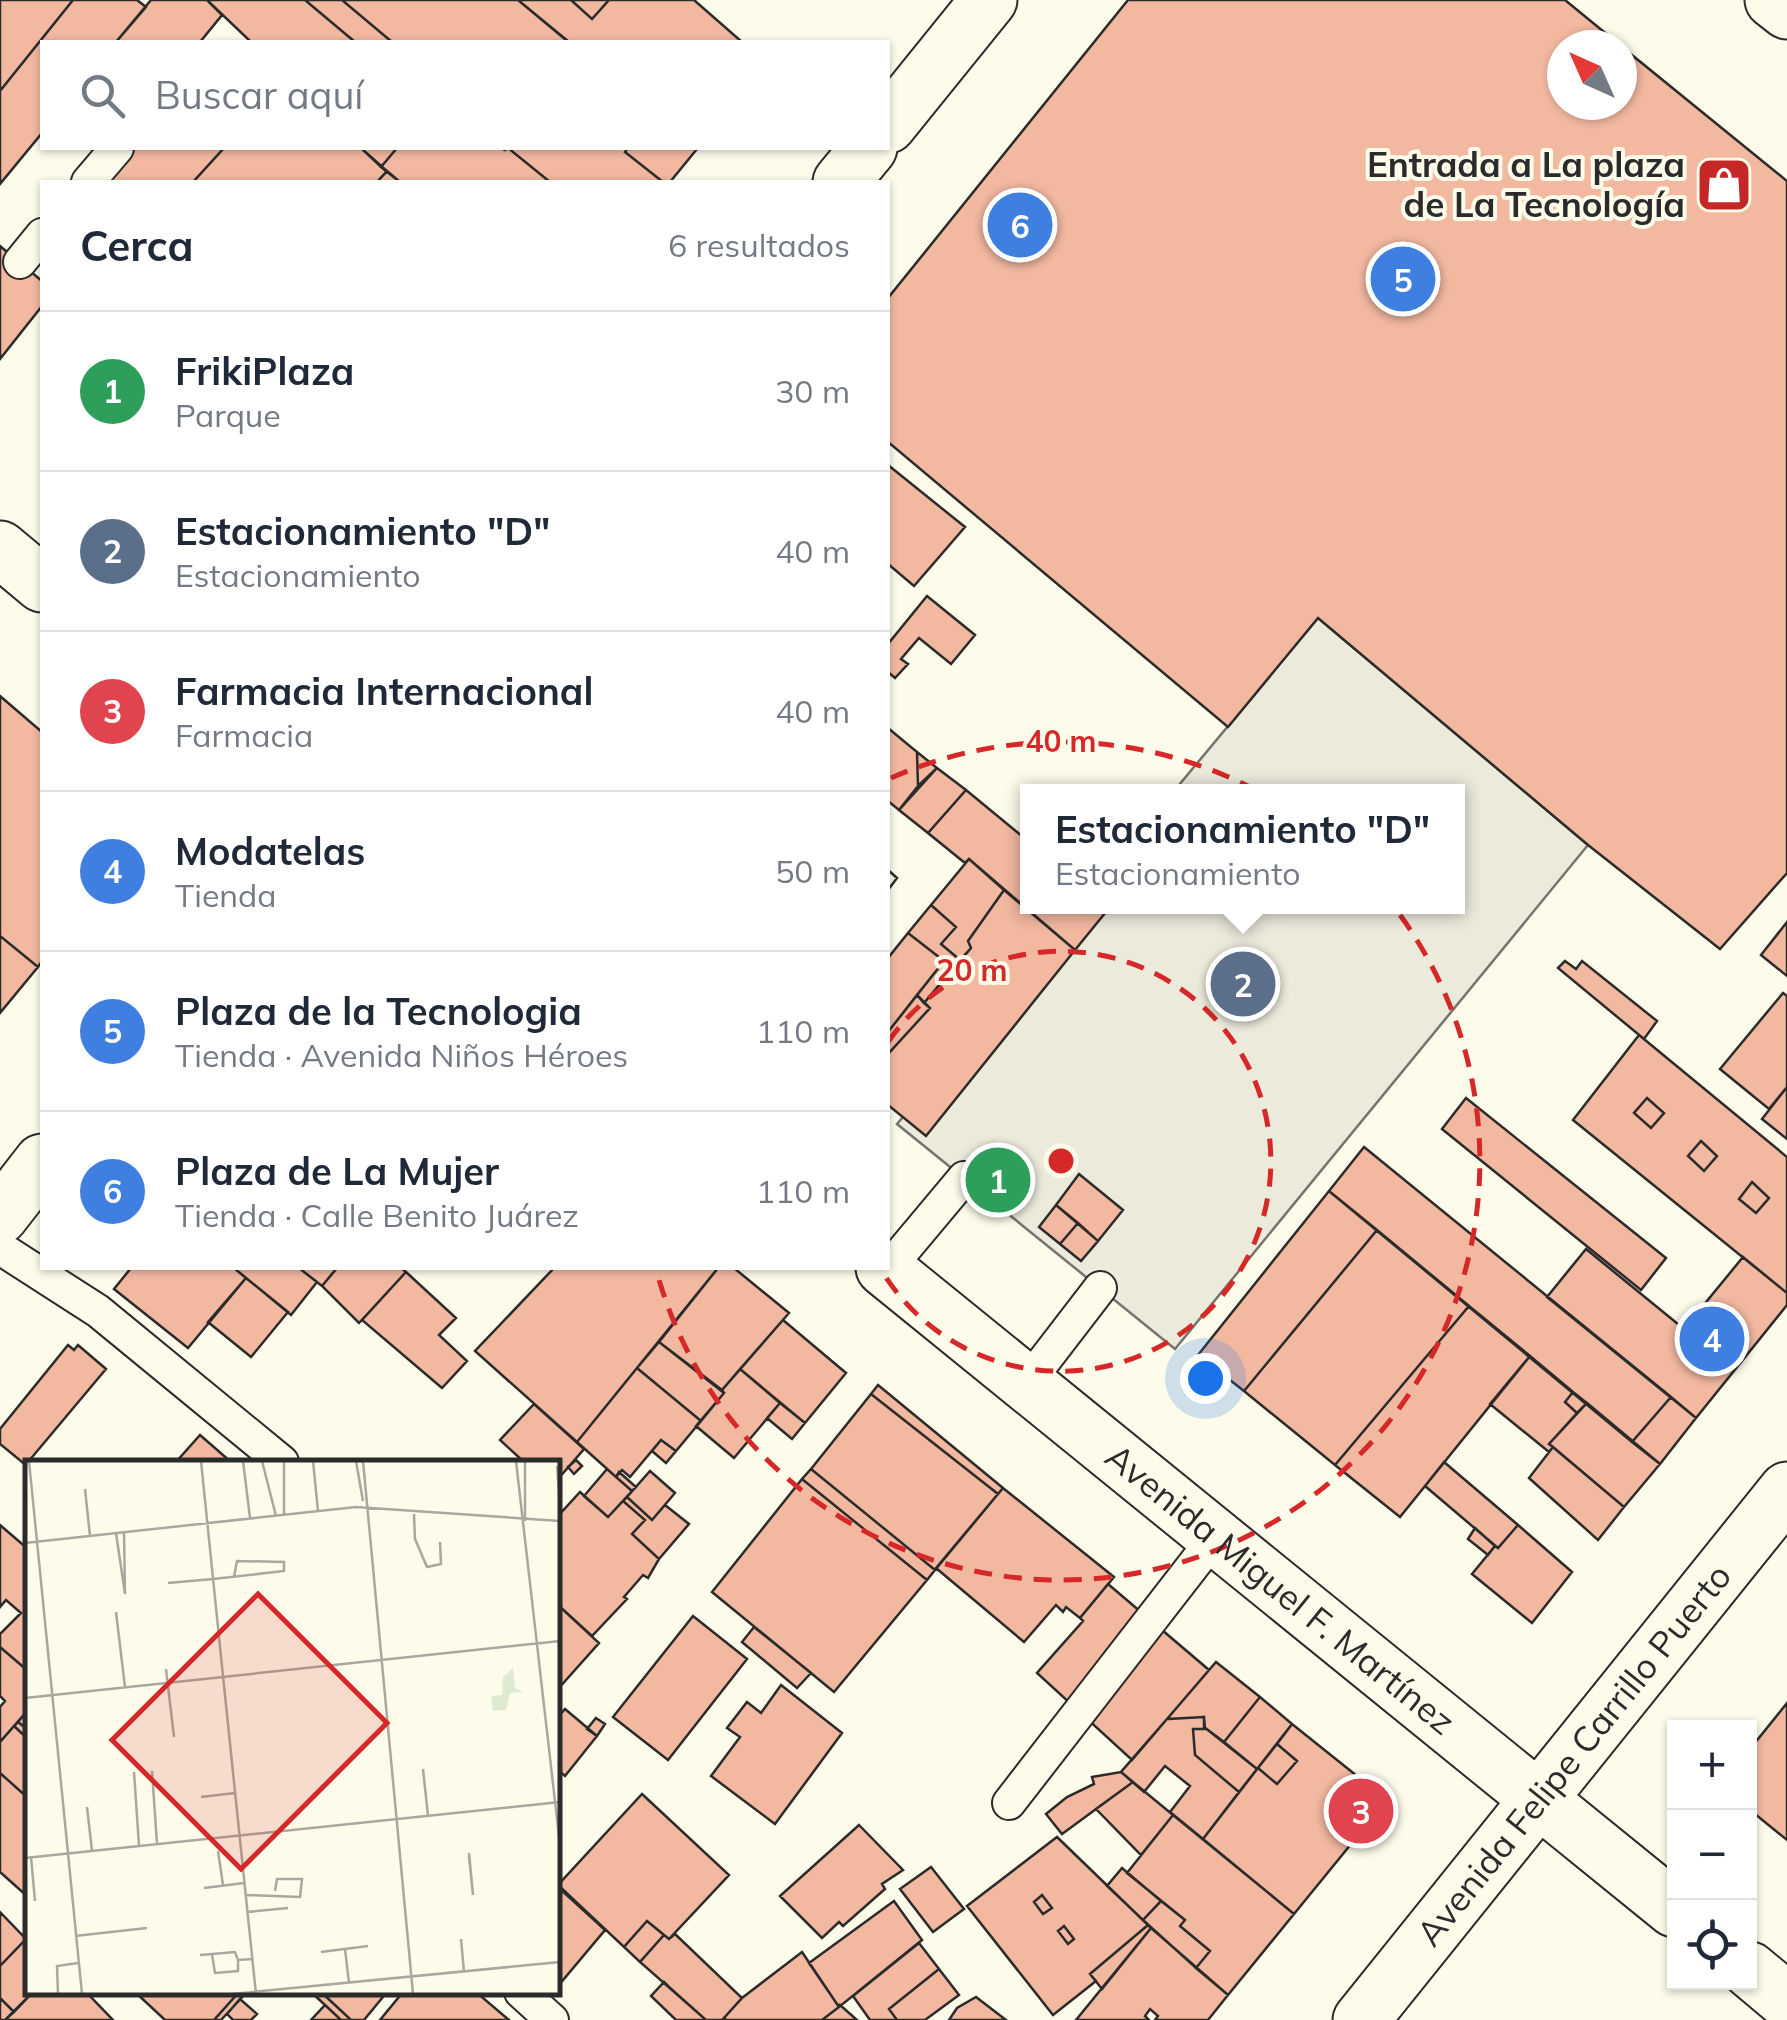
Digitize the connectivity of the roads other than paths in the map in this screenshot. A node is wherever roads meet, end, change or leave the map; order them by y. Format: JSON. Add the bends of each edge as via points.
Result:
{"nodes":[{"id":1,"x":989,"y":0,"type":"edge"},
{"id":2,"x":1773,"y":0,"type":"edge"},
{"id":3,"x":1787,"y":11,"type":"edge"},
{"id":4,"x":890,"y":123,"type":"edge"},
{"id":5,"x":116,"y":150,"type":"edge"},
{"id":6,"x":868,"y":150,"type":"edge"},
{"id":7,"x":90,"y":180,"type":"edge"},
{"id":8,"x":843,"y":180,"type":"edge"},
{"id":9,"x":40,"y":238,"type":"edge"},
{"id":10,"x":20,"y":262,"type":"dead end"},
{"id":11,"x":0,"y":549,"type":"edge"},
{"id":12,"x":40,"y":582,"type":"edge"},
{"id":13,"x":40,"y":1165,"type":"edge"},
{"id":14,"x":964,"y":1178,"type":"dead end"},
{"id":15,"x":0,"y":1216,"type":"edge"},
{"id":16,"x":0,"y":1248,"type":"edge"},
{"id":17,"x":890,"y":1264,"type":"edge"},
{"id":18,"x":887,"y":1270,"type":"edge"},
{"id":19,"x":1100,"y":1288,"type":"dead end"},
{"id":20,"x":1027,"y":1383,"type":"junction"},
{"id":21,"x":280,"y":1460,"type":"edge"},
{"id":22,"x":1787,"y":1490,"type":"edge"},
{"id":23,"x":1216,"y":1536,"type":"junction"},
{"id":24,"x":1538,"y":1798,"type":"junction"},
{"id":25,"x":1010,"y":1803,"type":"dead end"},
{"id":26,"x":1667,"y":1904,"type":"edge"},
{"id":27,"x":1757,"y":1976,"type":"edge"},
{"id":28,"x":524,"y":1995,"type":"edge"},
{"id":29,"x":1787,"y":2001,"type":"edge"},
{"id":30,"x":552,"y":2020,"type":"edge"},
{"id":31,"x":1361,"y":2020,"type":"edge"}],
"edges":[{"from":1,"to":4,"type":"main road"},
{"from":2,"to":3,"type":"main road"},
{"from":5,"to":7,"type":"lane"},
{"from":6,"to":8,"type":"main road"},
{"from":9,"to":10,"type":"lane"},
{"from":11,"to":12,"type":"main road"},
{"from":13,"to":15,"type":"main road"},
{"from":14,"to":17,"type":"lane"},
{"from":16,"to":21,"type":"lane","via":[[98,1311]]},
{"from":18,"to":20,"type":"main road","name":"Avenida Miguel F. Martínez"},
{"from":19,"to":20,"type":"lane"},
{"from":20,"to":23,"type":"main road","name":"Avenida Miguel F. Martínez"},
{"from":22,"to":24,"type":"main road","name":"Avenida Felipe Carrillo Puerto"},
{"from":23,"to":24,"type":"main road","name":"Avenida Miguel F. Martínez"},
{"from":23,"to":25,"type":"lane"},
{"from":24,"to":26,"type":"main road","name":"Avenida Miguel F. Martínez"},
{"from":24,"to":31,"type":"main road","name":"Avenida Felipe Carrillo Puerto"},
{"from":27,"to":29,"type":"main road"},
{"from":28,"to":30,"type":"lane"}]}
